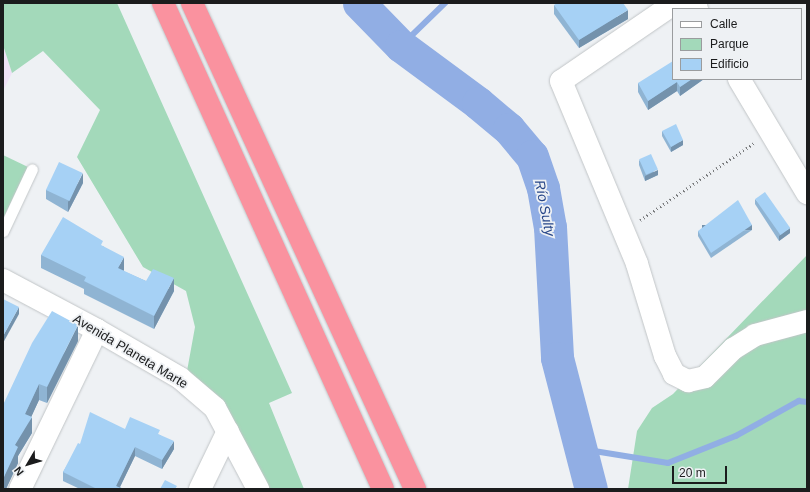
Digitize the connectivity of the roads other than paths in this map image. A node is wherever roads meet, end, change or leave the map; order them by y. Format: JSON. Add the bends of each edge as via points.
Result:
{"nodes":[{"id":1,"x":163,"y":3,"type":"edge"},
{"id":2,"x":192,"y":3,"type":"edge"},
{"id":3,"x":675,"y":3,"type":"edge"},
{"id":4,"x":740,"y":80,"type":"edge"},
{"id":5,"x":32,"y":169,"type":"dead end"},
{"id":6,"x":807,"y":193,"type":"edge"},
{"id":7,"x":3,"y":231,"type":"edge"},
{"id":8,"x":3,"y":280,"type":"edge"},
{"id":9,"x":807,"y":321,"type":"edge"},
{"id":10,"x":97,"y":330,"type":"junction"},
{"id":11,"x":228,"y":431,"type":"junction"},
{"id":12,"x":20,"y":489,"type":"edge"},
{"id":13,"x":200,"y":489,"type":"edge"},
{"id":14,"x":258,"y":489,"type":"edge"},
{"id":15,"x":383,"y":489,"type":"edge"},
{"id":16,"x":415,"y":489,"type":"edge"}],
"edges":[{"from":1,"to":15,"type":"highway"},
{"from":2,"to":16,"type":"highway"},
{"from":3,"to":9,"type":"street","via":[[561,81],[637,264],[665,356],[674,374],[688,381],[705,378],[733,349],[755,335]]},
{"from":4,"to":6,"type":"street"},
{"from":5,"to":7,"type":"lane"},
{"from":8,"to":10,"type":"street","name":"Avenida Planeta Marte"},
{"from":10,"to":11,"type":"street","name":"Avenida Planeta Marte","via":[[180,378],[215,408]]},
{"from":10,"to":12,"type":"street"},
{"from":11,"to":13,"type":"street"},
{"from":11,"to":14,"type":"street","name":"Avenida Planeta Marte"}]}
